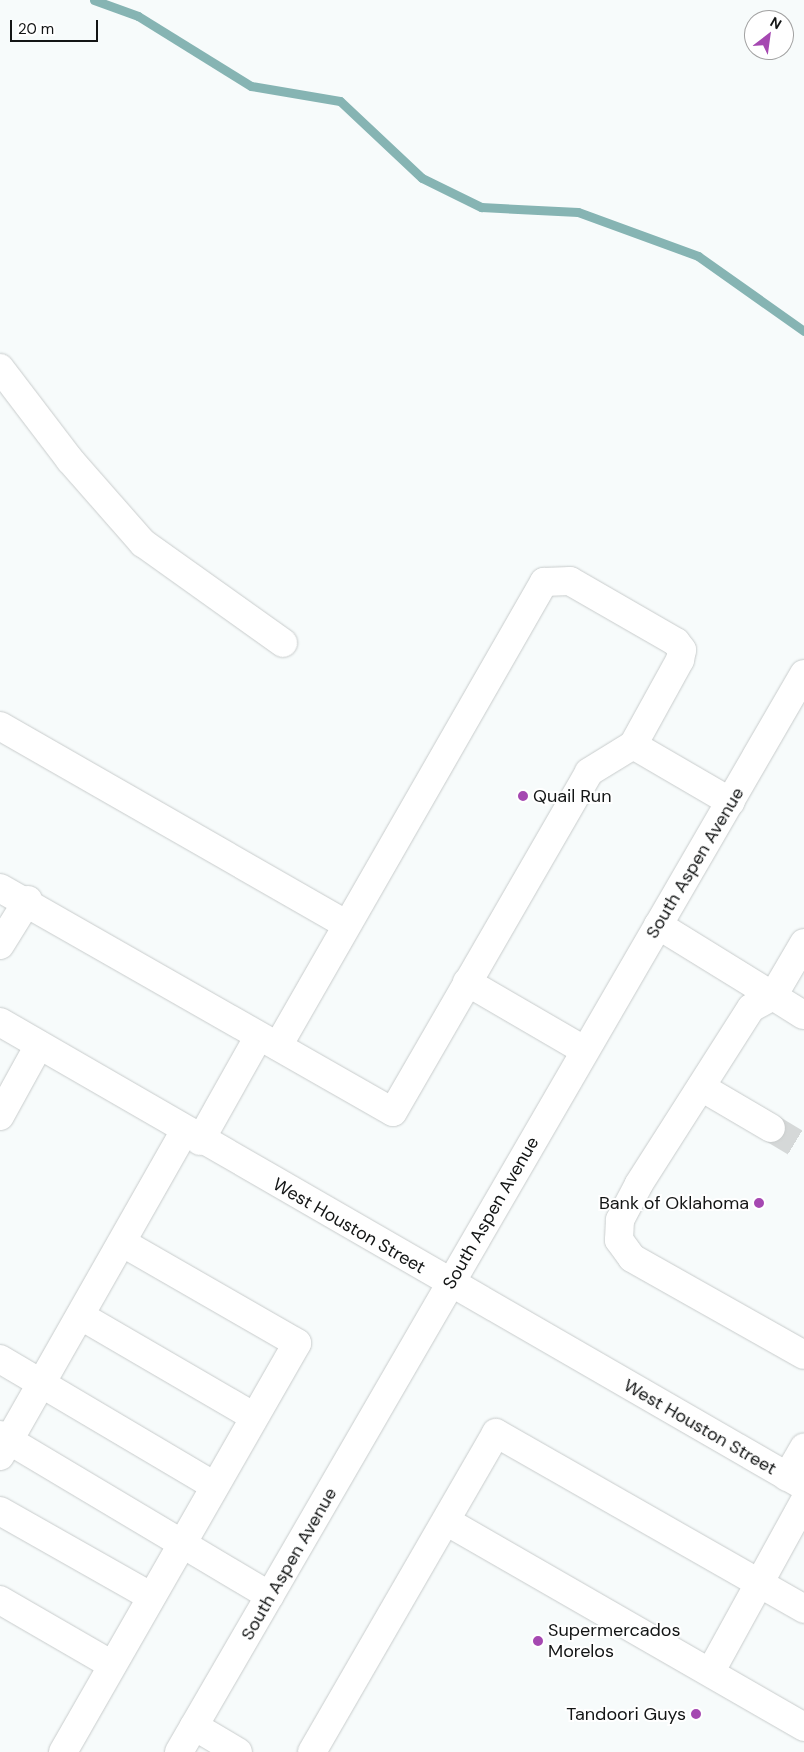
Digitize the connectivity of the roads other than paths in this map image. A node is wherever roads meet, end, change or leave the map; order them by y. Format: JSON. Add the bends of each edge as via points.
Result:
{"nodes":[{"id":1,"x":1,"y":370,"type":"edge"},
{"id":2,"x":283,"y":643,"type":"dead end"},
{"id":3,"x":804,"y":674,"type":"edge"},
{"id":4,"x":0,"y":726,"type":"edge"},
{"id":5,"x":633,"y":746,"type":"junction"},
{"id":6,"x":731,"y":802,"type":"junction"},
{"id":7,"x":0,"y":888,"type":"edge"},
{"id":8,"x":28,"y":900,"type":"junction"},
{"id":9,"x":346,"y":924,"type":"junction"},
{"id":10,"x":658,"y":925,"type":"junction"},
{"id":11,"x":804,"y":943,"type":"edge"},
{"id":12,"x":0,"y":945,"type":"edge"},
{"id":13,"x":467,"y":982,"type":"junction"},
{"id":14,"x":773,"y":996,"type":"junction"},
{"id":15,"x":804,"y":1015,"type":"edge"},
{"id":16,"x":0,"y":1022,"type":"edge"},
{"id":17,"x":269,"y":1041,"type":"junction"},
{"id":18,"x":39,"y":1045,"type":"junction"},
{"id":19,"x":584,"y":1050,"type":"junction"},
{"id":20,"x":701,"y":1087,"type":"junction"},
{"id":21,"x":0,"y":1116,"type":"edge"},
{"id":22,"x":771,"y":1128,"type":"tunnel mouth"},
{"id":23,"x":192,"y":1136,"type":"junction"},
{"id":24,"x":123,"y":1243,"type":"junction"},
{"id":25,"x":451,"y":1284,"type":"junction"},
{"id":26,"x":81,"y":1316,"type":"junction"},
{"id":27,"x":804,"y":1355,"type":"edge"},
{"id":28,"x":0,"y":1360,"type":"edge"},
{"id":29,"x":42,"y":1384,"type":"junction"},
{"id":30,"x":253,"y":1416,"type":"junction"},
{"id":31,"x":3,"y":1444,"type":"edge"},
{"id":32,"x":804,"y":1447,"type":"edge"},
{"id":33,"x":795,"y":1482,"type":"edge"},
{"id":34,"x":213,"y":1485,"type":"junction"},
{"id":35,"x":804,"y":1502,"type":"edge"},
{"id":36,"x":0,"y":1511,"type":"edge"},
{"id":37,"x":446,"y":1521,"type":"junction"},
{"id":38,"x":180,"y":1542,"type":"junction"},
{"id":39,"x":760,"y":1583,"type":"junction"},
{"id":40,"x":150,"y":1596,"type":"junction"},
{"id":41,"x":270,"y":1596,"type":"junction"},
{"id":42,"x":0,"y":1600,"type":"edge"},
{"id":43,"x":804,"y":1609,"type":"edge"},
{"id":44,"x":112,"y":1665,"type":"junction"},
{"id":45,"x":712,"y":1672,"type":"junction"},
{"id":46,"x":194,"y":1726,"type":"junction"},
{"id":47,"x":804,"y":1727,"type":"edge"},
{"id":48,"x":63,"y":1752,"type":"edge"},
{"id":49,"x":179,"y":1752,"type":"edge"},
{"id":50,"x":238,"y":1752,"type":"edge"},
{"id":51,"x":312,"y":1752,"type":"edge"}],
"edges":[{"from":1,"to":2,"type":"main road","via":[[70,460],[143,543]]},
{"from":3,"to":6,"type":"main road","name":"South Aspen Avenue"},
{"from":4,"to":9,"type":"main road"},
{"from":5,"to":6,"type":"main road"},
{"from":5,"to":9,"type":"main road","via":[[682,650],[676,642],[570,581],[544,582]]},
{"from":5,"to":13,"type":"main road","via":[[588,772]]},
{"from":6,"to":10,"type":"main road","name":"South Aspen Avenue"},
{"from":7,"to":8,"type":"main road"},
{"from":8,"to":12,"type":"main road"},
{"from":8,"to":17,"type":"main road"},
{"from":9,"to":17,"type":"main road"},
{"from":10,"to":14,"type":"main road"},
{"from":10,"to":19,"type":"main road","name":"South Aspen Avenue"},
{"from":11,"to":14,"type":"main road"},
{"from":13,"to":17,"type":"main road","via":[[393,1112]]},
{"from":13,"to":19,"type":"main road"},
{"from":14,"to":15,"type":"main road"},
{"from":14,"to":20,"type":"main road","via":[[751,1008]]},
{"from":16,"to":18,"type":"main road","name":"West Houston Street"},
{"from":17,"to":23,"type":"main road"},
{"from":18,"to":21,"type":"main road"},
{"from":18,"to":23,"type":"main road","name":"West Houston Street"},
{"from":19,"to":25,"type":"main road","name":"South Aspen Avenue"},
{"from":20,"to":22,"type":"main road"},
{"from":20,"to":27,"type":"main road","via":[[624,1213],[619,1240],[632,1258]]},
{"from":23,"to":24,"type":"main road"},
{"from":23,"to":25,"type":"main road","name":"West Houston Street"},
{"from":24,"to":26,"type":"main road"},
{"from":24,"to":30,"type":"main road","via":[[297,1343]]},
{"from":25,"to":33,"type":"main road","name":"West Houston Street"},
{"from":25,"to":41,"type":"main road","name":"South Aspen Avenue"},
{"from":26,"to":29,"type":"main road"},
{"from":26,"to":30,"type":"main road"},
{"from":28,"to":29,"type":"main road"},
{"from":29,"to":31,"type":"main road"},
{"from":29,"to":34,"type":"main road"},
{"from":30,"to":34,"type":"main road"},
{"from":31,"to":38,"type":"main road"},
{"from":32,"to":33,"type":"main road"},
{"from":34,"to":38,"type":"main road"},
{"from":35,"to":39,"type":"main road"},
{"from":36,"to":40,"type":"main road"},
{"from":37,"to":39,"type":"main road","via":[[496,1434]]},
{"from":37,"to":45,"type":"main road"},
{"from":37,"to":51,"type":"main road"},
{"from":38,"to":40,"type":"main road"},
{"from":38,"to":41,"type":"main road"},
{"from":39,"to":43,"type":"main road"},
{"from":39,"to":45,"type":"main road"},
{"from":40,"to":44,"type":"main road"},
{"from":41,"to":46,"type":"main road","name":"South Aspen Avenue"},
{"from":42,"to":44,"type":"main road"},
{"from":44,"to":48,"type":"main road"},
{"from":45,"to":47,"type":"main road"},
{"from":46,"to":49,"type":"main road","name":"South Aspen Avenue"},
{"from":46,"to":50,"type":"main road"}]}
